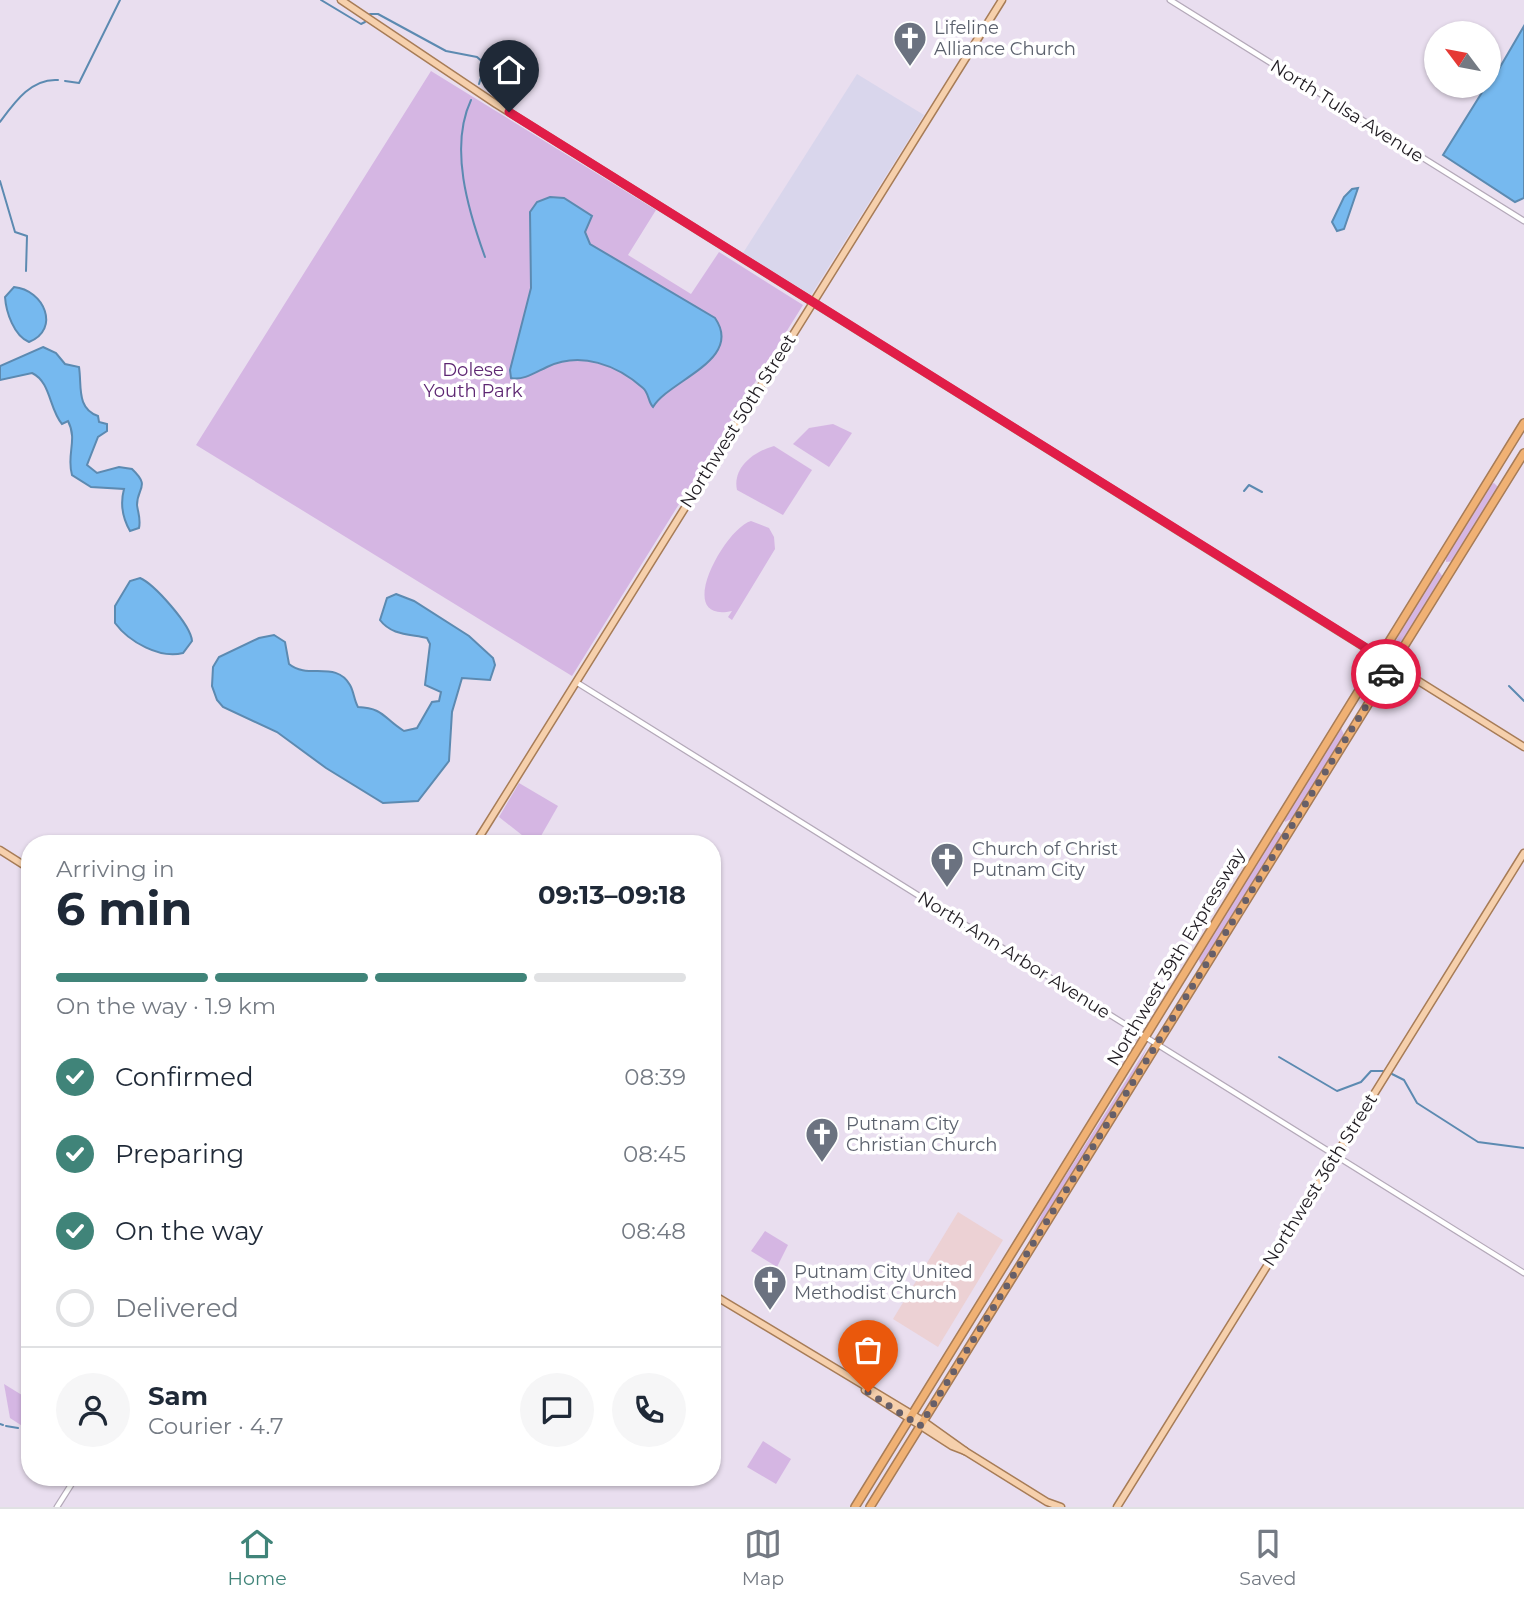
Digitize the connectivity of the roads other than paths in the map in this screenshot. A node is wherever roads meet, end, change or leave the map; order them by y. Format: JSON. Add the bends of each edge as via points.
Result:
{"nodes":[{"id":1,"x":341,"y":0,"type":"edge"},
{"id":2,"x":1002,"y":0,"type":"edge"},
{"id":3,"x":1170,"y":0,"type":"edge"},
{"id":4,"x":1524,"y":221,"type":"edge"},
{"id":5,"x":812,"y":302,"type":"junction"},
{"id":6,"x":1524,"y":423,"type":"edge"},
{"id":7,"x":1524,"y":453,"type":"edge"},
{"id":8,"x":1379,"y":656,"type":"junction"},
{"id":9,"x":1392,"y":664,"type":"junction"},
{"id":10,"x":576,"y":682,"type":"junction"},
{"id":11,"x":1524,"y":747,"type":"edge"},
{"id":12,"x":481,"y":835,"type":"edge"},
{"id":13,"x":0,"y":850,"type":"edge"},
{"id":14,"x":1524,"y":853,"type":"edge"},
{"id":15,"x":21,"y":863,"type":"edge"},
{"id":16,"x":1147,"y":1038,"type":"junction"},
{"id":17,"x":1158,"y":1045,"type":"junction"},
{"id":18,"x":1336,"y":1155,"type":"junction"},
{"id":19,"x":1524,"y":1272,"type":"edge"},
{"id":20,"x":721,"y":1300,"type":"edge"},
{"id":21,"x":911,"y":1417,"type":"junction"},
{"id":22,"x":922,"y":1424,"type":"junction"},
{"id":23,"x":70,"y":1486,"type":"edge"},
{"id":24,"x":1049,"y":1504,"type":"edge"},
{"id":25,"x":57,"y":1507,"type":"edge"},
{"id":26,"x":855,"y":1507,"type":"edge"},
{"id":27,"x":870,"y":1507,"type":"edge"},
{"id":28,"x":1061,"y":1507,"type":"edge"},
{"id":29,"x":1117,"y":1507,"type":"edge"}],
"edges":[{"from":1,"to":5,"type":"main road","via":[[429,62]]},
{"from":2,"to":5,"type":"main road","name":"Northwest 50th Street"},
{"from":3,"to":4,"type":"street","name":"North Tulsa Avenue"},
{"from":5,"to":8,"type":"main road"},
{"from":5,"to":10,"type":"main road","name":"Northwest 50th Street"},
{"from":6,"to":8,"type":"highway","name":"Northwest 39th Expressway"},
{"from":7,"to":9,"type":"highway","name":"Northwest 39th Expressway"},
{"from":8,"to":9,"type":"main road"},
{"from":8,"to":16,"type":"highway","name":"Northwest 39th Expressway"},
{"from":9,"to":11,"type":"main road"},
{"from":9,"to":17,"type":"highway","name":"Northwest 39th Expressway"},
{"from":10,"to":12,"type":"main road","name":"Northwest 50th Street"},
{"from":10,"to":16,"type":"street","name":"North Ann Arbor Avenue"},
{"from":13,"to":15,"type":"main road"},
{"from":14,"to":18,"type":"main road","name":"Northwest 36th Street"},
{"from":16,"to":17,"type":"street","name":"North Ann Arbor Avenue"},
{"from":16,"to":21,"type":"highway","name":"Northwest 39th Expressway"},
{"from":17,"to":18,"type":"street","name":"North Ann Arbor Avenue"},
{"from":17,"to":22,"type":"highway","name":"Northwest 39th Expressway"},
{"from":18,"to":19,"type":"street","name":"North Ann Arbor Avenue"},
{"from":18,"to":29,"type":"main road","name":"Northwest 36th Street"},
{"from":20,"to":21,"type":"main road"},
{"from":21,"to":22,"type":"main road"},
{"from":21,"to":26,"type":"highway","name":"Northwest 39th Expressway"},
{"from":22,"to":24,"type":"main road"},
{"from":22,"to":27,"type":"highway","name":"Northwest 39th Expressway"},
{"from":23,"to":25,"type":"street"},
{"from":24,"to":28,"type":"main road"}]}
